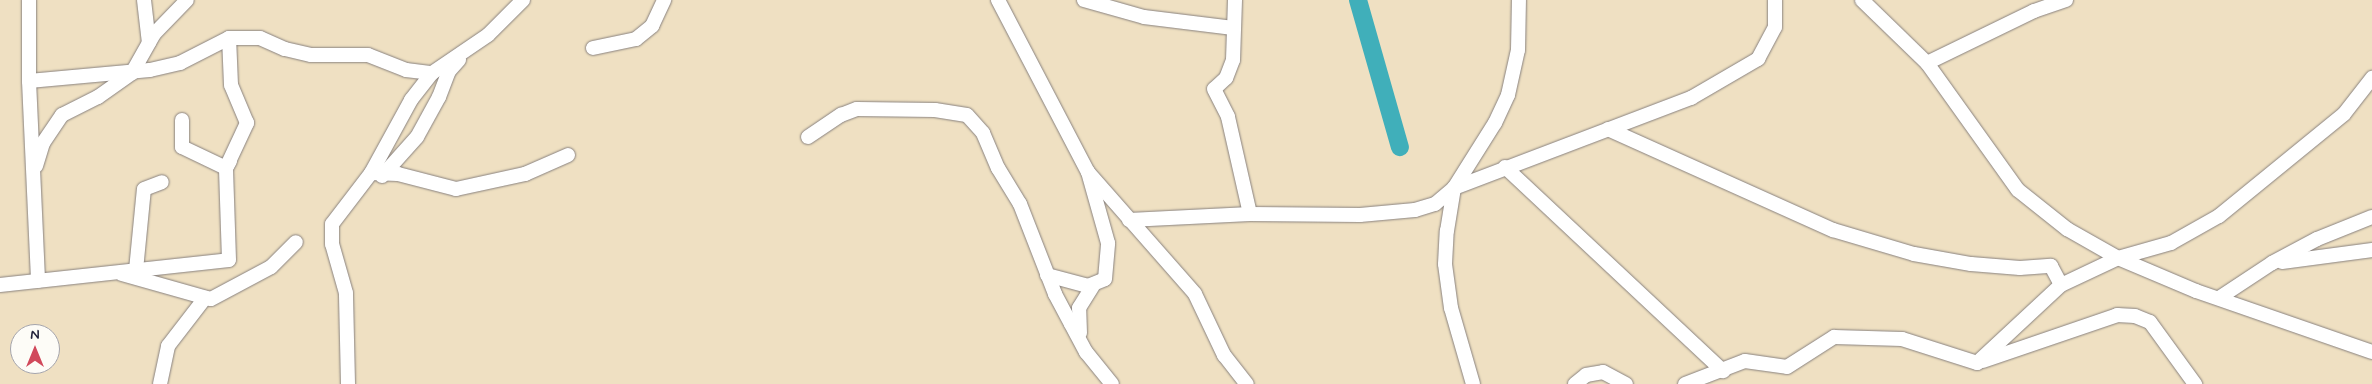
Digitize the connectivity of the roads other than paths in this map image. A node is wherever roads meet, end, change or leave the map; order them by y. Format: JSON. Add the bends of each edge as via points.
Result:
{"nodes":[{"id":1,"x":29,"y":0,"type":"edge"},
{"id":2,"x":144,"y":0,"type":"edge"},
{"id":3,"x":187,"y":0,"type":"edge"},
{"id":4,"x":523,"y":0,"type":"edge"},
{"id":5,"x":664,"y":0,"type":"edge"},
{"id":6,"x":999,"y":0,"type":"edge"},
{"id":7,"x":1084,"y":0,"type":"edge"},
{"id":8,"x":1235,"y":0,"type":"edge"},
{"id":9,"x":1519,"y":0,"type":"edge"},
{"id":10,"x":1775,"y":0,"type":"edge"},
{"id":11,"x":1862,"y":0,"type":"edge"},
{"id":12,"x":2066,"y":0,"type":"edge"},
{"id":13,"x":1233,"y":28,"type":"junction"},
{"id":14,"x":228,"y":39,"type":"junction"},
{"id":15,"x":149,"y":43,"type":"junction"},
{"id":16,"x":593,"y":48,"type":"dead end"},
{"id":17,"x":467,"y":49,"type":"junction"},
{"id":18,"x":1927,"y":63,"type":"junction"},
{"id":19,"x":132,"y":72,"type":"junction"},
{"id":20,"x":432,"y":73,"type":"junction"},
{"id":21,"x":2372,"y":78,"type":"edge"},
{"id":22,"x":29,"y":81,"type":"junction"},
{"id":23,"x":182,"y":120,"type":"dead end"},
{"id":24,"x":1608,"y":129,"type":"junction"},
{"id":25,"x":808,"y":137,"type":"dead end"},
{"id":26,"x":568,"y":155,"type":"dead end"},
{"id":27,"x":1506,"y":167,"type":"junction"},
{"id":28,"x":226,"y":168,"type":"junction"},
{"id":29,"x":1088,"y":172,"type":"junction"},
{"id":30,"x":378,"y":173,"type":"junction"},
{"id":31,"x":33,"y":174,"type":"junction"},
{"id":32,"x":162,"y":182,"type":"dead end"},
{"id":33,"x":1454,"y":188,"type":"junction"},
{"id":34,"x":1250,"y":214,"type":"junction"},
{"id":35,"x":2372,"y":217,"type":"edge"},
{"id":36,"x":1129,"y":220,"type":"junction"},
{"id":37,"x":296,"y":242,"type":"dead end"},
{"id":38,"x":2372,"y":250,"type":"edge"},
{"id":39,"x":2118,"y":258,"type":"junction"},
{"id":40,"x":2272,"y":263,"type":"junction"},
{"id":41,"x":136,"y":270,"type":"junction"},
{"id":42,"x":117,"y":272,"type":"junction"},
{"id":43,"x":1047,"y":275,"type":"junction"},
{"id":44,"x":38,"y":281,"type":"junction"},
{"id":45,"x":0,"y":285,"type":"edge"},
{"id":46,"x":2062,"y":285,"type":"junction"},
{"id":47,"x":1093,"y":286,"type":"junction"},
{"id":48,"x":205,"y":298,"type":"junction"},
{"id":49,"x":2219,"y":298,"type":"junction"},
{"id":50,"x":1086,"y":352,"type":"junction"},
{"id":51,"x":2372,"y":352,"type":"edge"},
{"id":52,"x":1977,"y":363,"type":"junction"},
{"id":53,"x":1723,"y":371,"type":"junction"},
{"id":54,"x":160,"y":384,"type":"edge"},
{"id":55,"x":348,"y":384,"type":"edge"},
{"id":56,"x":1112,"y":384,"type":"edge"},
{"id":57,"x":1247,"y":384,"type":"edge"},
{"id":58,"x":1473,"y":384,"type":"edge"},
{"id":59,"x":1575,"y":384,"type":"edge"},
{"id":60,"x":1626,"y":384,"type":"edge"},
{"id":61,"x":1685,"y":384,"type":"edge"},
{"id":62,"x":2195,"y":384,"type":"edge"}],
"edges":[{"from":1,"to":22,"type":"street"},
{"from":2,"to":15,"type":"street"},
{"from":3,"to":15,"type":"street"},
{"from":4,"to":17,"type":"street","via":[[488,35]]},
{"from":5,"to":16,"type":"street","via":[[652,26],[636,39]]},
{"from":6,"to":29,"type":"street"},
{"from":7,"to":13,"type":"street","via":[[1144,16]]},
{"from":8,"to":13,"type":"street"},
{"from":9,"to":33,"type":"street","via":[[1518,50],[1508,95],[1495,123]]},
{"from":10,"to":24,"type":"street","via":[[1775,27],[1758,59],[1691,98]]},
{"from":11,"to":18,"type":"street"},
{"from":12,"to":18,"type":"street","via":[[2034,11]]},
{"from":13,"to":34,"type":"street","via":[[1233,60],[1226,78],[1214,89],[1228,117]]},
{"from":14,"to":19,"type":"street","via":[[180,63]]},
{"from":14,"to":20,"type":"street","via":[[260,38],[311,55],[368,55],[406,70]]},
{"from":14,"to":28,"type":"street","via":[[230,90],[245,127]]},
{"from":15,"to":19,"type":"street"},
{"from":17,"to":20,"type":"street"},
{"from":17,"to":30,"type":"street","via":[[449,71],[417,137]]},
{"from":18,"to":39,"type":"street","via":[[2018,190],[2067,229]]},
{"from":19,"to":22,"type":"street"},
{"from":19,"to":31,"type":"street","via":[[98,97],[62,115],[43,143]]},
{"from":20,"to":30,"type":"street","via":[[411,100]]},
{"from":21,"to":39,"type":"street","via":[[2344,114],[2219,216],[2171,243]]},
{"from":22,"to":31,"type":"street"},
{"from":23,"to":28,"type":"street","via":[[182,147]]},
{"from":24,"to":27,"type":"street"},
{"from":24,"to":46,"type":"street","via":[[1833,230],[1914,254],[1971,264],[2020,268],[2051,266]]},
{"from":25,"to":43,"type":"street","via":[[841,115],[858,109],[934,110],[967,115],[983,133],[998,168],[1020,204]]},
{"from":26,"to":30,"type":"street","via":[[525,174],[456,189]]},
{"from":27,"to":33,"type":"street"},
{"from":27,"to":53,"type":"street"},
{"from":28,"to":41,"type":"street","via":[[229,260]]},
{"from":29,"to":36,"type":"street"},
{"from":29,"to":47,"type":"street","via":[[1105,228],[1109,256],[1105,279]]},
{"from":30,"to":55,"type":"street","via":[[332,224],[332,244],[346,293]]},
{"from":31,"to":44,"type":"street"},
{"from":32,"to":41,"type":"street","via":[[144,189]]},
{"from":33,"to":34,"type":"street","via":[[1436,204],[1415,210],[1360,215]]},
{"from":33,"to":58,"type":"street","via":[[1445,264],[1450,308]]},
{"from":34,"to":36,"type":"street"},
{"from":35,"to":40,"type":"street","via":[[2317,239]]},
{"from":36,"to":57,"type":"street","via":[[1194,294],[1224,355]]},
{"from":37,"to":48,"type":"street","via":[[271,267],[211,299]]},
{"from":38,"to":40,"type":"street"},
{"from":39,"to":46,"type":"street"},
{"from":39,"to":49,"type":"street"},
{"from":40,"to":49,"type":"street"},
{"from":41,"to":42,"type":"street"},
{"from":42,"to":44,"type":"street"},
{"from":42,"to":48,"type":"street"},
{"from":43,"to":47,"type":"street"},
{"from":43,"to":50,"type":"street"},
{"from":44,"to":45,"type":"street"},
{"from":46,"to":52,"type":"street"},
{"from":47,"to":50,"type":"street","via":[[1079,308],[1077,320]]},
{"from":48,"to":54,"type":"street","via":[[168,346]]},
{"from":49,"to":51,"type":"street"},
{"from":50,"to":56,"type":"street"},
{"from":52,"to":53,"type":"street","via":[[1902,339],[1834,337],[1787,367],[1745,361]]},
{"from":52,"to":62,"type":"street","via":[[2117,315],[2135,316],[2150,322]]},
{"from":53,"to":61,"type":"street"},
{"from":59,"to":60,"type":"street","via":[[1586,375],[1603,372]]}]}
